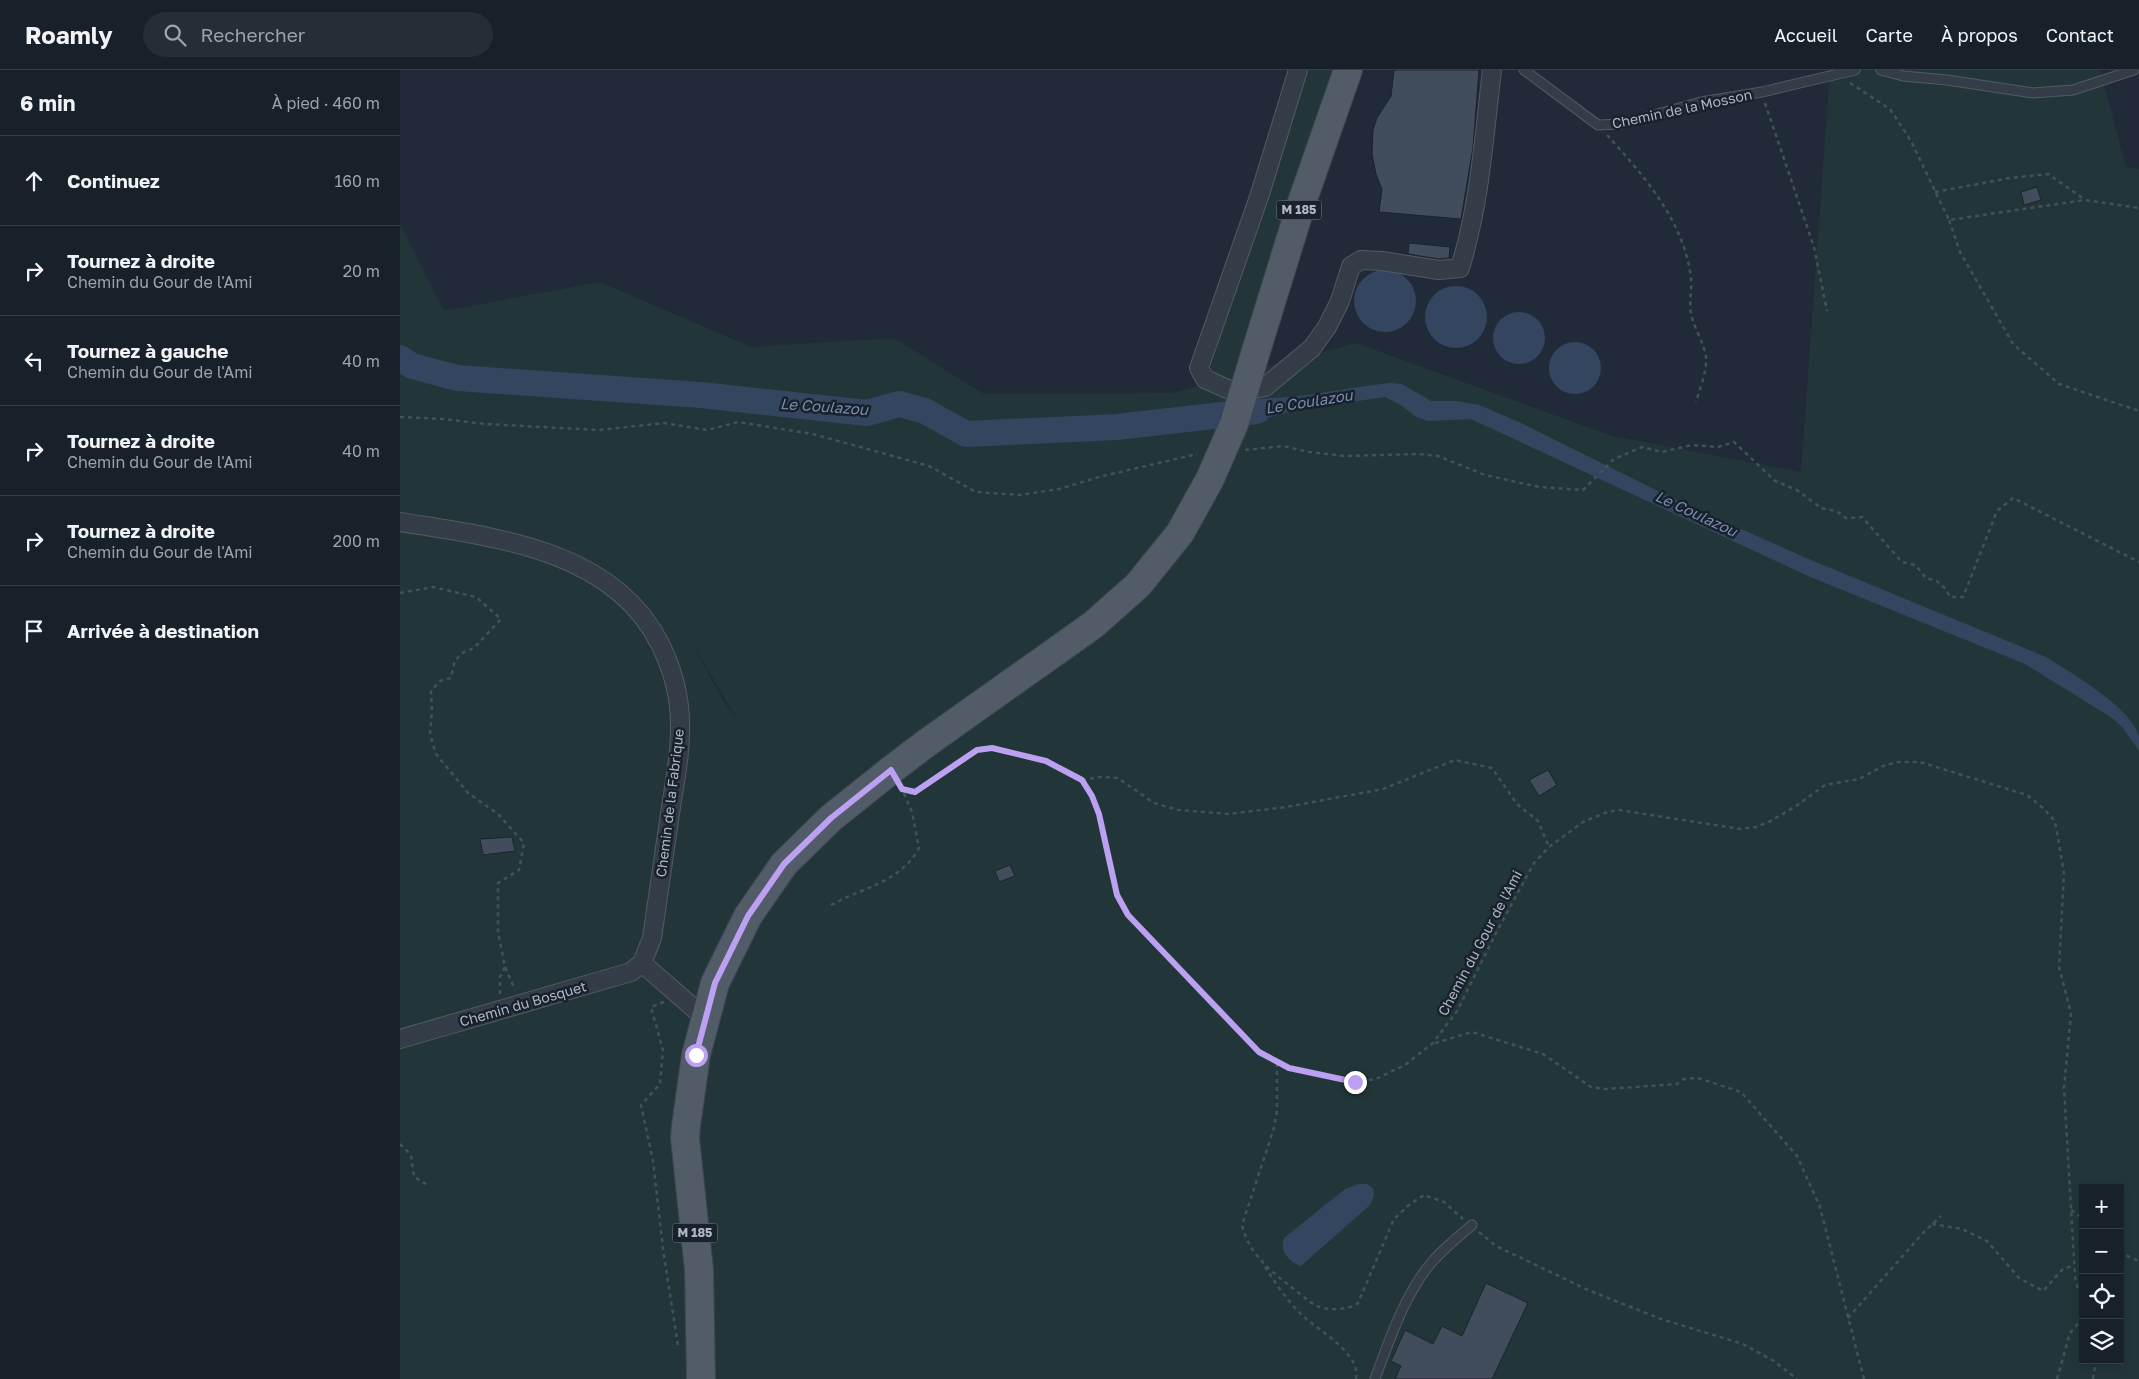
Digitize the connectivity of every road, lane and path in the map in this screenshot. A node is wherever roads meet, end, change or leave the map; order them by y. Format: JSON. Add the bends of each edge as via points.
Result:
{"nodes":[{"id":1,"x":1298,"y":70,"type":"edge"},
{"id":2,"x":1348,"y":70,"type":"edge"},
{"id":3,"x":1492,"y":70,"type":"edge"},
{"id":4,"x":1524,"y":70,"type":"edge"},
{"id":5,"x":1855,"y":70,"type":"edge"},
{"id":6,"x":1881,"y":70,"type":"edge"},
{"id":7,"x":2134,"y":70,"type":"edge"},
{"id":8,"x":1836,"y":75,"type":"junction"},
{"id":9,"x":1762,"y":92,"type":"junction"},
{"id":10,"x":1598,"y":125,"type":"junction"},
{"id":11,"x":1935,"y":192,"type":"junction"},
{"id":12,"x":2085,"y":200,"type":"junction"},
{"id":13,"x":2139,"y":208,"type":"edge"},
{"id":14,"x":1949,"y":220,"type":"junction"},
{"id":15,"x":1827,"y":311,"type":"dead end"},
{"id":16,"x":1696,"y":402,"type":"dead end"},
{"id":17,"x":2139,"y":411,"type":"edge"},
{"id":18,"x":400,"y":418,"type":"edge"},
{"id":19,"x":1245,"y":450,"type":"dead end"},
{"id":20,"x":1197,"y":454,"type":"dead end"},
{"id":21,"x":400,"y":522,"type":"edge"},
{"id":22,"x":2139,"y":562,"type":"edge"},
{"id":23,"x":400,"y":593,"type":"edge"},
{"id":24,"x":896,"y":780,"type":"junction"},
{"id":25,"x":1082,"y":780,"type":"junction"},
{"id":26,"x":1549,"y":847,"type":"junction"},
{"id":27,"x":831,"y":905,"type":"dead end"},
{"id":28,"x":642,"y":963,"type":"junction"},
{"id":29,"x":679,"y":996,"type":"junction"},
{"id":30,"x":519,"y":1006,"type":"junction"},
{"id":31,"x":706,"y":1019,"type":"junction"},
{"id":32,"x":400,"y":1040,"type":"edge"},
{"id":33,"x":1433,"y":1043,"type":"junction"},
{"id":34,"x":400,"y":1144,"type":"edge"},
{"id":35,"x":426,"y":1184,"type":"dead end"},
{"id":36,"x":2071,"y":1210,"type":"junction"},
{"id":37,"x":2079,"y":1215,"type":"edge"},
{"id":38,"x":1941,"y":1216,"type":"dead end"},
{"id":39,"x":1932,"y":1224,"type":"junction"},
{"id":40,"x":1472,"y":1225,"type":"dead end"},
{"id":41,"x":2124,"y":1254,"type":"edge"},
{"id":42,"x":2139,"y":1260,"type":"edge"},
{"id":43,"x":1263,"y":1264,"type":"dead end"},
{"id":44,"x":2074,"y":1265,"type":"junction"},
{"id":45,"x":2079,"y":1290,"type":"edge"},
{"id":46,"x":1848,"y":1318,"type":"junction"},
{"id":47,"x":2082,"y":1319,"type":"edge"},
{"id":48,"x":678,"y":1348,"type":"dead end"},
{"id":49,"x":2095,"y":1364,"type":"edge"},
{"id":50,"x":701,"y":1379,"type":"edge"},
{"id":51,"x":1356,"y":1379,"type":"edge"},
{"id":52,"x":1375,"y":1379,"type":"edge"},
{"id":53,"x":1864,"y":1379,"type":"edge"},
{"id":54,"x":2056,"y":1379,"type":"edge"},
{"id":55,"x":2093,"y":1379,"type":"edge"}],
"edges":[{"from":1,"to":3,"type":"street","via":[[1260,194],[1199,368],[1206,380],[1232,390],[1265,387],[1312,348],[1340,301],[1351,266],[1361,260],[1439,270],[1460,268],[1479,184]]},
{"from":2,"to":24,"type":"main road","number":"M 185","bridge":true,"via":[[1302,202],[1234,424],[1210,479],[1180,533],[1138,584],[1093,625],[928,742]]},
{"from":4,"to":10,"type":"lane","name":"Chemin de la Mosson"},
{"from":5,"to":8,"type":"lane","name":"Chemin de la Mosson"},
{"from":6,"to":7,"type":"lane","via":[[1903,76],[2033,93],[2073,90]]},
{"from":8,"to":9,"type":"lane","name":"Chemin de la Mosson"},
{"from":8,"to":11,"type":"path","via":[[1890,109],[1911,141]]},
{"from":9,"to":10,"type":"lane","name":"Chemin de la Mosson","via":[[1701,102],[1621,124]]},
{"from":9,"to":15,"type":"path","via":[[1814,247]]},
{"from":10,"to":16,"type":"path","via":[[1643,175],[1684,244],[1691,279],[1691,313],[1706,357],[1704,379]]},
{"from":11,"to":12,"type":"path","via":[[2048,174]]},
{"from":11,"to":14,"type":"path"},
{"from":12,"to":13,"type":"path"},
{"from":12,"to":14,"type":"path"},
{"from":14,"to":17,"type":"path","via":[[1960,252],[2013,344],[2060,384]]},
{"from":18,"to":20,"type":"path","via":[[443,418],[485,424],[599,430],[664,423],[707,430],[738,422],[813,434],[929,466],[976,492],[1020,495],[1059,489]]},
{"from":19,"to":22,"type":"path","via":[[1283,446],[1345,456],[1425,454],[1485,475],[1539,487],[1583,490],[1614,459],[1642,447],[1662,452],[1692,445],[1718,447],[1734,442],[1774,481],[1797,490],[1821,508],[1836,511],[1846,518],[1862,517],[1902,562],[1915,565],[1927,580],[1933,579],[1944,586],[1950,597],[1963,597],[1997,511],[2013,498]]},
{"from":21,"to":28,"type":"street","name":"Chemin de la Fabrique","via":[[540,550],[567,561],[618,590],[636,606],[655,633],[668,660],[677,694],[679,756],[652,938]]},
{"from":23,"to":30,"type":"path","via":[[433,588],[476,597],[502,619],[474,648],[460,654],[451,678],[440,681],[431,691],[430,734],[436,754],[468,793],[498,814],[524,843],[519,870],[498,883],[498,932],[505,967]]},
{"from":24,"to":25,"type":"path","via":[[915,792],[977,750],[992,748],[1046,761]]},
{"from":24,"to":27,"type":"path","via":[[912,812],[919,848],[913,860],[892,878]]},
{"from":24,"to":31,"type":"main road","number":"M 185","via":[[831,818],[784,864],[748,916],[715,983]]},
{"from":25,"to":26,"type":"path","via":[[1100,776],[1118,778],[1154,803],[1178,810],[1229,814],[1286,808],[1383,789],[1455,760],[1492,768],[1517,804],[1538,821]]},
{"from":25,"to":33,"type":"path","name":"Chemin du Gour de l'Ami","via":[[1099,814],[1117,895],[1128,915],[1259,1052],[1289,1068],[1355,1082],[1376,1079],[1405,1065]]},
{"from":26,"to":33,"type":"path","name":"Chemin du Gour de l'Ami","via":[[1534,863],[1457,1011]]},
{"from":26,"to":36,"type":"path","name":"Chemin du Gour de l'Ami","via":[[1583,822],[1620,810],[1740,829],[1756,827],[1796,806],[1825,784],[1859,779],[1885,765],[1899,762],[1920,762],[2027,795],[2055,821],[2064,873],[2059,967],[2071,1013],[2064,1088]]},
{"from":28,"to":29,"type":"street"},
{"from":28,"to":30,"type":"street","name":"Chemin du Bosquet","via":[[631,972]]},
{"from":29,"to":31,"type":"street"},
{"from":29,"to":48,"type":"path","via":[[651,1007],[663,1050],[660,1084],[641,1105],[653,1160]]},
{"from":30,"to":32,"type":"street","name":"Chemin du Bosquet"},
{"from":31,"to":50,"type":"main road","number":"M 185","via":[[696,1055],[686,1138],[700,1270]]},
{"from":33,"to":46,"type":"path","via":[[1472,1032],[1543,1054],[1591,1087],[1606,1089],[1677,1084],[1684,1079],[1698,1078],[1741,1092],[1797,1156],[1820,1207]]},
{"from":34,"to":35,"type":"path","via":[[412,1155],[414,1177]]},
{"from":36,"to":37,"type":"path"},
{"from":36,"to":44,"type":"path"},
{"from":38,"to":39,"type":"path"},
{"from":39,"to":44,"type":"path","via":[[1962,1228],[1987,1240],[2019,1278],[2043,1291],[2062,1270]]},
{"from":39,"to":46,"type":"path"},
{"from":40,"to":52,"type":"lane","via":[[1431,1263],[1393,1330]]},
{"from":41,"to":42,"type":"path"},
{"from":43,"to":51,"type":"path","via":[[1303,1316],[1341,1346],[1352,1361]]},
{"from":44,"to":45,"type":"path"},
{"from":46,"to":53,"type":"path"},
{"from":47,"to":54,"type":"path","via":[[2070,1333]]},
{"from":49,"to":55,"type":"path"}]}
